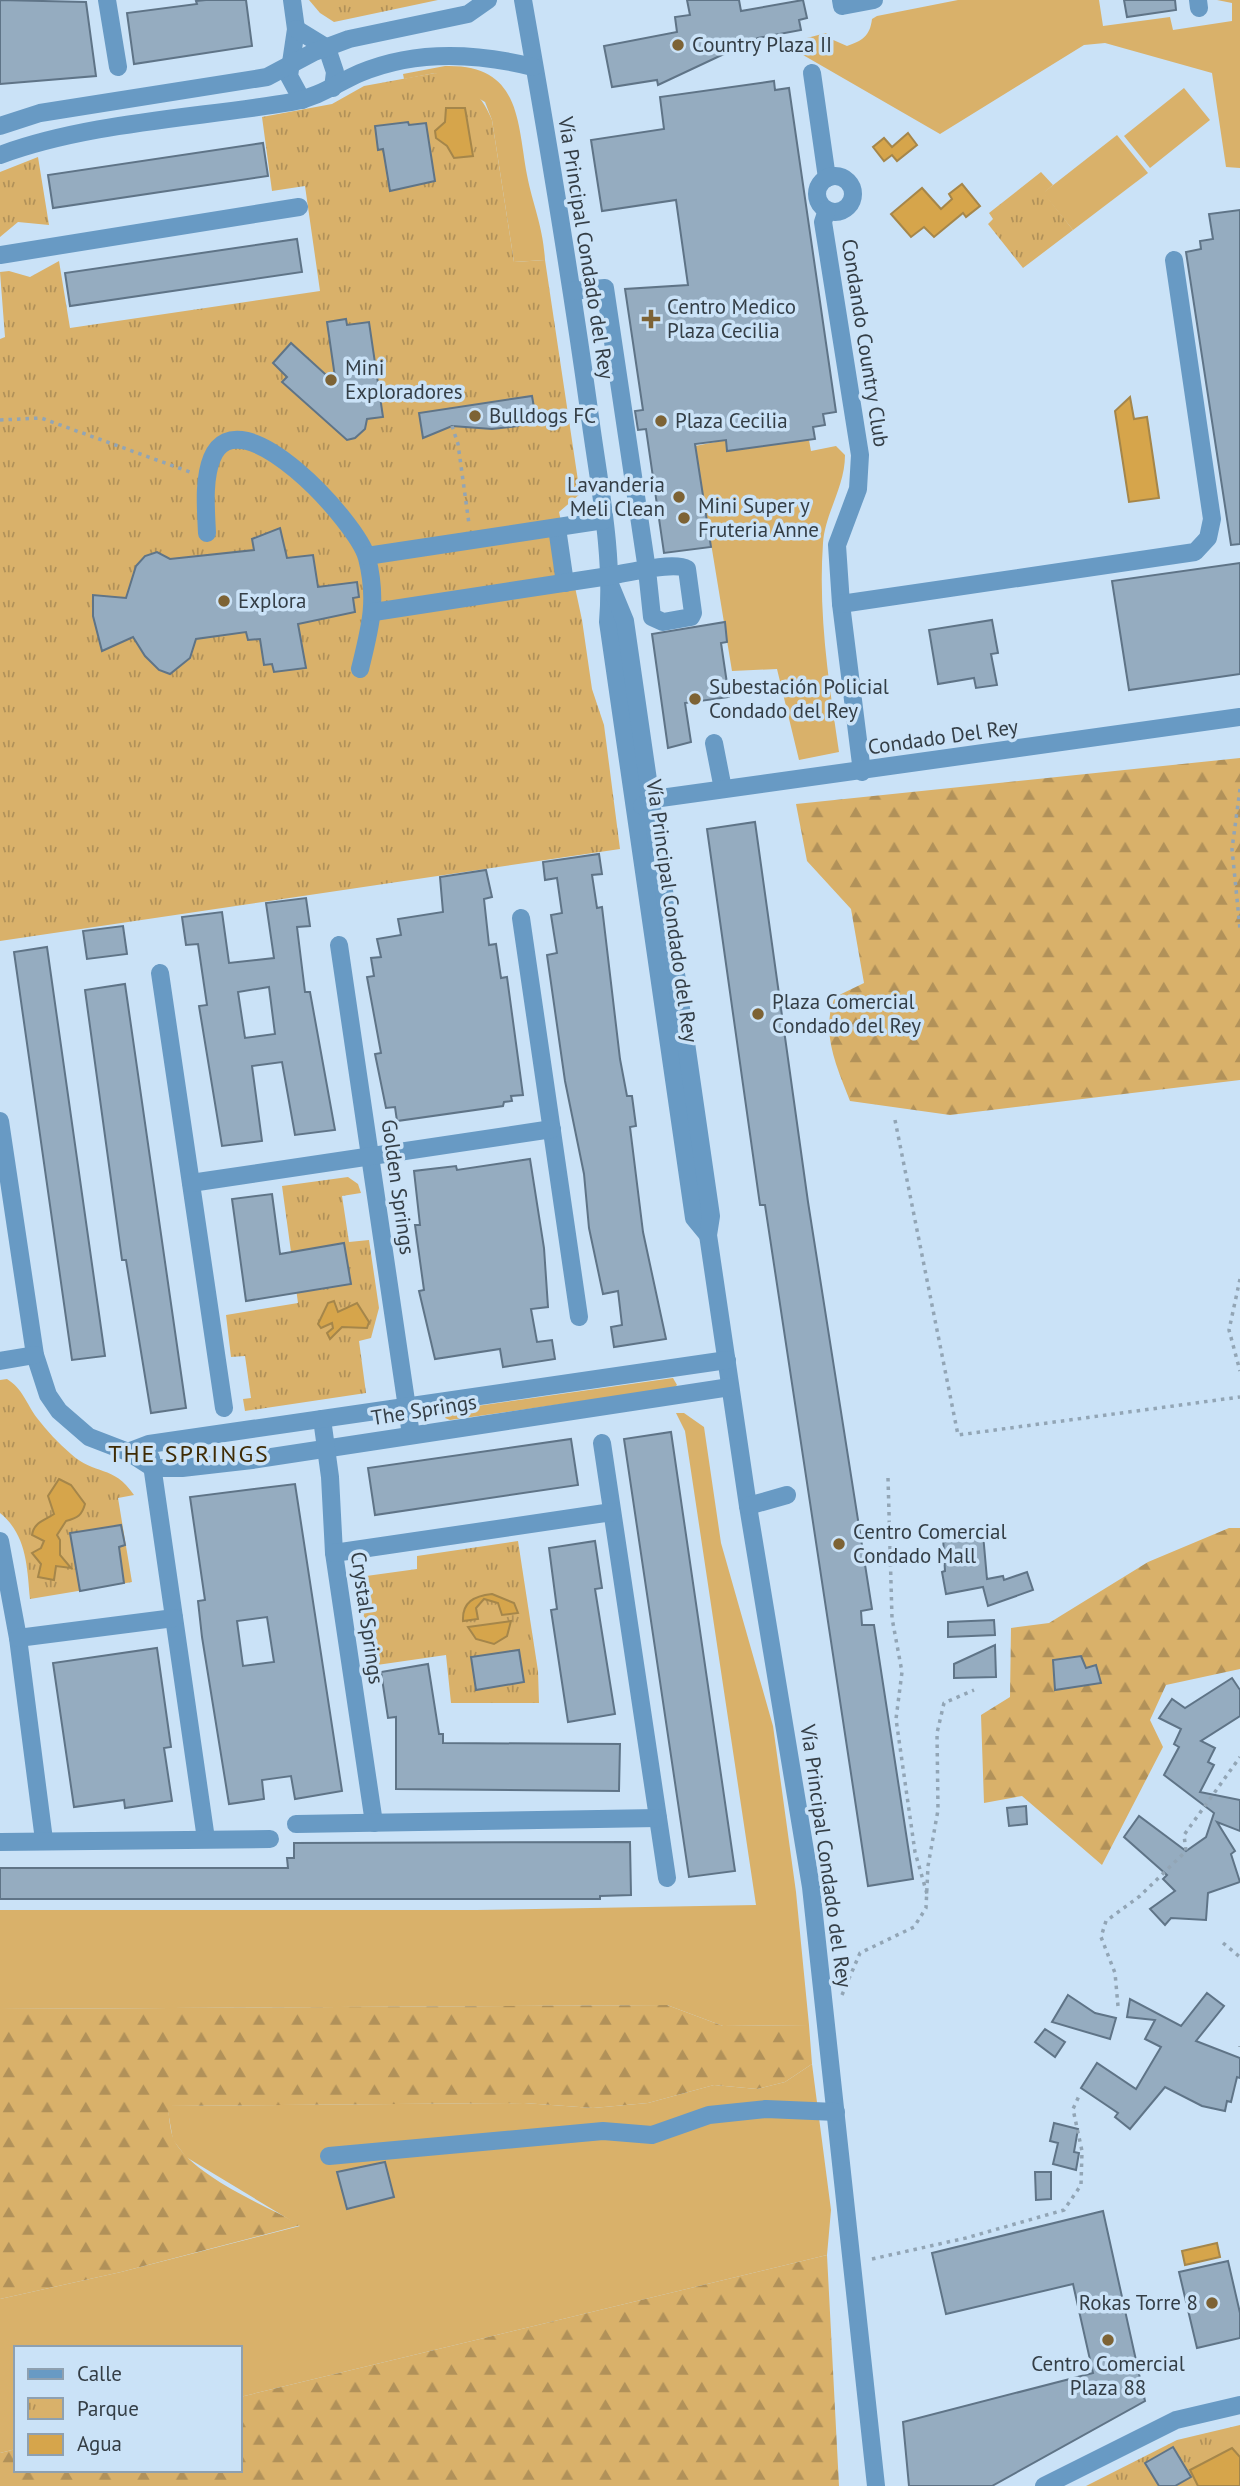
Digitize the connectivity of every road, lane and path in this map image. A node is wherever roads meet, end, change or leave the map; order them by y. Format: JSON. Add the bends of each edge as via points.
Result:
{"nodes":[{"id":1,"x":107,"y":0,"type":"edge"},
{"id":2,"x":292,"y":0,"type":"edge"},
{"id":3,"x":488,"y":0,"type":"edge"},
{"id":4,"x":523,"y":0,"type":"edge"},
{"id":5,"x":874,"y":0,"type":"edge"},
{"id":6,"x":841,"y":3,"type":"edge"},
{"id":7,"x":296,"y":29,"type":"junction"},
{"id":8,"x":327,"y":48,"type":"junction"},
{"id":9,"x":289,"y":66,"type":"junction"},
{"id":10,"x":118,"y":67,"type":"dead end"},
{"id":11,"x":533,"y":67,"type":"junction"},
{"id":12,"x":812,"y":73,"type":"dead end"},
{"id":13,"x":333,"y":88,"type":"junction"},
{"id":14,"x":302,"y":100,"type":"junction"},
{"id":15,"x":6,"y":124,"type":"edge"},
{"id":16,"x":19,"y":148,"type":"junction"},
{"id":17,"x":0,"y":156,"type":"edge"},
{"id":18,"x":827,"y":178,"type":"junction"},
{"id":19,"x":299,"y":207,"type":"dead end"},
{"id":20,"x":827,"y":211,"type":"junction"},
{"id":21,"x":0,"y":255,"type":"edge"},
{"id":22,"x":1174,"y":260,"type":"dead end"},
{"id":23,"x":572,"y":291,"type":"junction"},
{"id":24,"x":0,"y":420,"type":"edge"},
{"id":25,"x":452,"y":426,"type":"dead end"},
{"id":26,"x":209,"y":476,"type":"junction"},
{"id":27,"x":604,"y":520,"type":"junction"},
{"id":28,"x":557,"y":528,"type":"junction"},
{"id":29,"x":207,"y":533,"type":"dead end"},
{"id":30,"x":471,"y":541,"type":"junction"},
{"id":31,"x":367,"y":556,"type":"junction"},
{"id":32,"x":610,"y":581,"type":"junction"},
{"id":33,"x":565,"y":583,"type":"junction"},
{"id":34,"x":841,"y":604,"type":"junction"},
{"id":35,"x":374,"y":612,"type":"junction"},
{"id":36,"x":360,"y":669,"type":"dead end"},
{"id":37,"x":1240,"y":717,"type":"edge"},
{"id":38,"x":714,"y":743,"type":"dead end"},
{"id":39,"x":862,"y":772,"type":"junction"},
{"id":40,"x":631,"y":783,"type":"junction"},
{"id":41,"x":723,"y":789,"type":"junction"},
{"id":42,"x":1240,"y":789,"type":"edge"},
{"id":43,"x":653,"y":799,"type":"junction"},
{"id":44,"x":635,"y":817,"type":"junction"},
{"id":45,"x":521,"y":918,"type":"dead end"},
{"id":46,"x":1240,"y":929,"type":"edge"},
{"id":47,"x":339,"y":945,"type":"dead end"},
{"id":48,"x":160,"y":973,"type":"dead end"},
{"id":49,"x":895,"y":1120,"type":"dead end"},
{"id":50,"x":0,"y":1121,"type":"edge"},
{"id":51,"x":552,"y":1129,"type":"junction"},
{"id":52,"x":370,"y":1156,"type":"junction"},
{"id":53,"x":191,"y":1183,"type":"junction"},
{"id":54,"x":6,"y":1198,"type":"edge"},
{"id":55,"x":709,"y":1235,"type":"junction"},
{"id":56,"x":1240,"y":1279,"type":"edge"},
{"id":57,"x":579,"y":1317,"type":"dead end"},
{"id":58,"x":35,"y":1355,"type":"junction"},
{"id":59,"x":0,"y":1360,"type":"edge"},
{"id":60,"x":727,"y":1360,"type":"junction"},
{"id":61,"x":1240,"y":1371,"type":"edge"},
{"id":62,"x":730,"y":1387,"type":"junction"},
{"id":63,"x":1240,"y":1397,"type":"edge"},
{"id":64,"x":406,"y":1406,"type":"junction"},
{"id":65,"x":224,"y":1408,"type":"dead end"},
{"id":66,"x":322,"y":1419,"type":"junction"},
{"id":67,"x":411,"y":1435,"type":"junction"},
{"id":68,"x":602,"y":1443,"type":"dead end"},
{"id":69,"x":149,"y":1444,"type":"junction"},
{"id":70,"x":326,"y":1448,"type":"junction"},
{"id":71,"x":128,"y":1452,"type":"junction"},
{"id":72,"x":152,"y":1468,"type":"junction"},
{"id":73,"x":888,"y":1478,"type":"dead end"},
{"id":74,"x":787,"y":1495,"type":"dead end"},
{"id":75,"x":748,"y":1506,"type":"junction"},
{"id":76,"x":612,"y":1512,"type":"junction"},
{"id":77,"x":0,"y":1541,"type":"edge"},
{"id":78,"x":334,"y":1553,"type":"junction"},
{"id":79,"x":174,"y":1618,"type":"junction"},
{"id":80,"x":18,"y":1638,"type":"junction"},
{"id":81,"x":974,"y":1690,"type":"dead end"},
{"id":82,"x":1240,"y":1757,"type":"edge"},
{"id":83,"x":658,"y":1818,"type":"junction"},
{"id":84,"x":374,"y":1823,"type":"junction"},
{"id":85,"x":296,"y":1824,"type":"dead end"},
{"id":86,"x":206,"y":1839,"type":"junction"},
{"id":87,"x":270,"y":1839,"type":"dead end"},
{"id":88,"x":44,"y":1840,"type":"junction"},
{"id":89,"x":0,"y":1842,"type":"edge"},
{"id":90,"x":667,"y":1878,"type":"dead end"},
{"id":91,"x":927,"y":1894,"type":"junction"},
{"id":92,"x":1223,"y":1943,"type":"dead end"},
{"id":93,"x":1240,"y":1956,"type":"edge"},
{"id":94,"x":1118,"y":2006,"type":"dead end"},
{"id":95,"x":825,"y":2011,"type":"junction"},
{"id":96,"x":1079,"y":2096,"type":"dead end"},
{"id":97,"x":836,"y":2112,"type":"junction"},
{"id":98,"x":329,"y":2157,"type":"dead end"},
{"id":99,"x":872,"y":2259,"type":"dead end"},
{"id":100,"x":1240,"y":2406,"type":"edge"},
{"id":101,"x":876,"y":2486,"type":"edge"},
{"id":102,"x":1044,"y":2486,"type":"edge"}],
"edges":[{"from":1,"to":10,"type":"street"},
{"from":2,"to":7,"type":"street"},
{"from":3,"to":8,"type":"street","via":[[468,14],[349,39]]},
{"from":4,"to":11,"type":"street","name":"Vía Principal Condado del Rey"},
{"from":5,"to":6,"type":"street"},
{"from":7,"to":8,"type":"street"},
{"from":7,"to":9,"type":"street"},
{"from":8,"to":9,"type":"street"},
{"from":8,"to":13,"type":"street","via":[[335,72]]},
{"from":9,"to":14,"type":"street","via":[[294,89]]},
{"from":9,"to":15,"type":"street","via":[[267,77],[40,113]]},
{"from":11,"to":13,"type":"street","via":[[479,57],[434,56],[361,73]]},
{"from":11,"to":23,"type":"street","name":"Vía Principal Condado del Rey"},
{"from":12,"to":18,"type":"street"},
{"from":13,"to":14,"type":"street"},
{"from":14,"to":16,"type":"street"},
{"from":15,"to":16,"type":"street"},
{"from":16,"to":17,"type":"street"},
{"from":18,"to":20,"type":"street","via":[[817,198]]},
{"from":18,"to":20,"type":"street","via":[[843,178],[853,198],[843,210]]},
{"from":19,"to":21,"type":"street"},
{"from":20,"to":34,"type":"street","name":"Condando Country Club","via":[[823,222],[860,455],[858,489],[837,545]]},
{"from":22,"to":34,"type":"street","via":[[1212,519],[1208,538],[1195,552]]},
{"from":23,"to":27,"type":"street","name":"Vía Principal Condado del Rey"},
{"from":23,"to":32,"type":"street","via":[[605,288],[647,570]]},
{"from":24,"to":26,"type":"path","via":[[41,418],[169,466]]},
{"from":25,"to":30,"type":"path"},
{"from":26,"to":29,"type":"street"},
{"from":26,"to":31,"type":"street","via":[[212,458],[222,446],[237,441],[276,455],[344,517]]},
{"from":27,"to":28,"type":"street"},
{"from":27,"to":32,"type":"street","name":"Vía Principal Condado del Rey"},
{"from":28,"to":30,"type":"street"},
{"from":28,"to":33,"type":"street"},
{"from":30,"to":31,"type":"street"},
{"from":31,"to":35,"type":"street"},
{"from":32,"to":33,"type":"street"},
{"from":32,"to":40,"type":"street","name":"Vía Principal Condado del Rey","via":[[608,622]]},
{"from":32,"to":43,"type":"street","name":"Vía Principal Condado del Rey","via":[[625,621]]},
{"from":33,"to":35,"type":"street"},
{"from":34,"to":39,"type":"street","name":"Condando Country Club"},
{"from":35,"to":36,"type":"street"},
{"from":37,"to":39,"type":"street","name":"Condado Del Rey"},
{"from":38,"to":41,"type":"street"},
{"from":39,"to":41,"type":"street","name":"Condado Del Rey"},
{"from":40,"to":43,"type":"street"},
{"from":40,"to":44,"type":"street","name":"Vía Principal Condado del Rey"},
{"from":41,"to":43,"type":"street","name":"Condado Del Rey"},
{"from":42,"to":46,"type":"path","via":[[1232,849]]},
{"from":43,"to":44,"type":"street"},
{"from":43,"to":55,"type":"street","name":"Vía Principal Condado del Rey","via":[[711,1216]]},
{"from":44,"to":55,"type":"street","name":"Vía Principal Condado del Rey","via":[[694,1218]]},
{"from":45,"to":51,"type":"street"},
{"from":47,"to":52,"type":"street","name":"Golden Springs"},
{"from":48,"to":53,"type":"street"},
{"from":49,"to":63,"type":"path","via":[[958,1435]]},
{"from":50,"to":54,"type":"street"},
{"from":51,"to":52,"type":"street"},
{"from":51,"to":57,"type":"street"},
{"from":52,"to":53,"type":"street"},
{"from":52,"to":64,"type":"street","name":"Golden Springs"},
{"from":53,"to":65,"type":"street"},
{"from":54,"to":58,"type":"street"},
{"from":55,"to":60,"type":"street","name":"Vía Principal Condado del Rey"},
{"from":56,"to":61,"type":"path","via":[[1228,1330]]},
{"from":58,"to":59,"type":"street"},
{"from":58,"to":71,"type":"street","via":[[48,1395],[73,1426],[106,1446]]},
{"from":60,"to":62,"type":"street","name":"Vía Principal Condado del Rey"},
{"from":60,"to":64,"type":"street","name":"The Springs"},
{"from":62,"to":67,"type":"street","name":"The Springs"},
{"from":62,"to":75,"type":"street","name":"Vía Principal Condado del Rey"},
{"from":64,"to":66,"type":"street","name":"The Springs"},
{"from":64,"to":67,"type":"street","name":"Golden Springs"},
{"from":66,"to":69,"type":"street","name":"The Springs"},
{"from":66,"to":70,"type":"street","name":"Crystal Springs"},
{"from":67,"to":70,"type":"street","name":"The Springs"},
{"from":68,"to":76,"type":"street"},
{"from":69,"to":71,"type":"street","name":"The Springs"},
{"from":69,"to":72,"type":"street"},
{"from":70,"to":72,"type":"street","name":"The Springs"},
{"from":70,"to":78,"type":"street","name":"Crystal Springs"},
{"from":71,"to":72,"type":"street"},
{"from":72,"to":79,"type":"street"},
{"from":73,"to":91,"type":"path","via":[[892,1618],[902,1672],[896,1720],[915,1852]]},
{"from":74,"to":75,"type":"street"},
{"from":75,"to":95,"type":"street","name":"Vía Principal Condado del Rey","via":[[811,1888]]},
{"from":76,"to":78,"type":"street"},
{"from":76,"to":83,"type":"street"},
{"from":77,"to":80,"type":"street"},
{"from":78,"to":84,"type":"street","name":"Crystal Springs"},
{"from":79,"to":80,"type":"street"},
{"from":79,"to":86,"type":"street"},
{"from":80,"to":88,"type":"street"},
{"from":81,"to":91,"type":"path","via":[[944,1703],[939,1723],[938,1810]]},
{"from":82,"to":94,"type":"path","via":[[1184,1835],[1186,1850],[1140,1896],[1106,1921],[1101,1937],[1115,1973]]},
{"from":83,"to":84,"type":"street"},
{"from":83,"to":90,"type":"street"},
{"from":84,"to":85,"type":"street"},
{"from":86,"to":87,"type":"street"},
{"from":86,"to":88,"type":"street"},
{"from":88,"to":89,"type":"street"},
{"from":91,"to":95,"type":"path","via":[[926,1908],[914,1927],[860,1953],[846,1991]]},
{"from":92,"to":93,"type":"path"},
{"from":95,"to":97,"type":"street","name":"Vía Principal Condado del Rey"},
{"from":96,"to":99,"type":"path","via":[[1073,2109],[1082,2151],[1081,2185],[1063,2210]]},
{"from":97,"to":98,"type":"street","via":[[766,2109],[709,2115],[652,2135],[603,2131]]},
{"from":97,"to":101,"type":"street","name":"Vía Principal Condado del Rey"},
{"from":100,"to":102,"type":"street","via":[[1176,2420]]}]}
